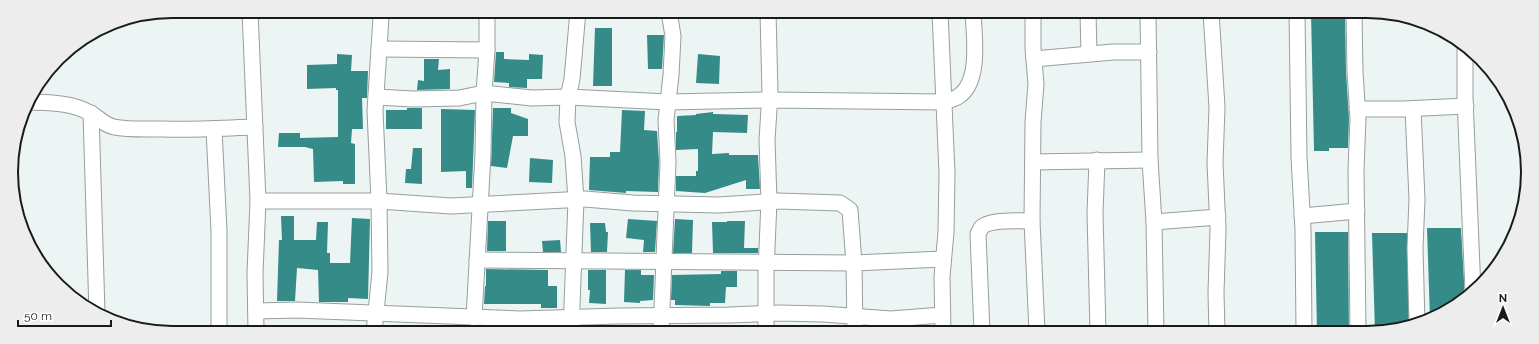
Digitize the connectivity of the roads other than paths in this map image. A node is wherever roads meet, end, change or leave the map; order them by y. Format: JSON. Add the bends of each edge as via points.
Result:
{"nodes":[{"id":1,"x":250,"y":18,"type":"edge"},
{"id":2,"x":381,"y":18,"type":"edge"},
{"id":3,"x":487,"y":18,"type":"edge"},
{"id":4,"x":577,"y":18,"type":"edge"},
{"id":5,"x":670,"y":18,"type":"edge"},
{"id":6,"x":768,"y":18,"type":"edge"},
{"id":7,"x":940,"y":18,"type":"edge"},
{"id":8,"x":973,"y":18,"type":"edge"},
{"id":9,"x":1033,"y":18,"type":"edge"},
{"id":10,"x":1088,"y":18,"type":"edge"},
{"id":11,"x":1148,"y":18,"type":"edge"},
{"id":12,"x":1211,"y":18,"type":"edge"},
{"id":13,"x":1297,"y":18,"type":"edge"},
{"id":14,"x":1354,"y":18,"type":"edge"},
{"id":15,"x":379,"y":49,"type":"junction"},
{"id":16,"x":487,"y":50,"type":"junction"},
{"id":17,"x":1149,"y":52,"type":"junction"},
{"id":18,"x":1088,"y":54,"type":"junction"},
{"id":19,"x":1466,"y":54,"type":"edge"},
{"id":20,"x":1034,"y":59,"type":"junction"},
{"id":21,"x":484,"y":93,"type":"junction"},
{"id":22,"x":376,"y":97,"type":"junction"},
{"id":23,"x":568,"y":97,"type":"junction"},
{"id":24,"x":770,"y":100,"type":"junction"},
{"id":25,"x":35,"y":102,"type":"edge"},
{"id":26,"x":668,"y":102,"type":"junction"},
{"id":27,"x":944,"y":102,"type":"junction"},
{"id":28,"x":1466,"y":106,"type":"junction"},
{"id":29,"x":1357,"y":109,"type":"junction"},
{"id":30,"x":1413,"y":109,"type":"junction"},
{"id":31,"x":90,"y":113,"type":"junction"},
{"id":32,"x":255,"y":126,"type":"junction"},
{"id":33,"x":214,"y":129,"type":"junction"},
{"id":34,"x":1097,"y":160,"type":"junction"},
{"id":35,"x":1150,"y":160,"type":"junction"},
{"id":36,"x":1033,"y":162,"type":"junction"},
{"id":37,"x":576,"y":200,"type":"junction"},
{"id":38,"x":258,"y":201,"type":"junction"},
{"id":39,"x":379,"y":201,"type":"junction"},
{"id":40,"x":769,"y":201,"type":"junction"},
{"id":41,"x":479,"y":204,"type":"junction"},
{"id":42,"x":667,"y":204,"type":"junction"},
{"id":43,"x":1357,"y":211,"type":"junction"},
{"id":44,"x":1302,"y":216,"type":"junction"},
{"id":45,"x":1218,"y":217,"type":"junction"},
{"id":46,"x":1032,"y":221,"type":"junction"},
{"id":47,"x":1154,"y":222,"type":"junction"},
{"id":48,"x":943,"y":259,"type":"junction"},
{"id":49,"x":477,"y":260,"type":"junction"},
{"id":50,"x":573,"y":261,"type":"junction"},
{"id":51,"x":665,"y":262,"type":"junction"},
{"id":52,"x":767,"y":262,"type":"junction"},
{"id":53,"x":854,"y":263,"type":"junction"},
{"id":54,"x":1473,"y":284,"type":"edge"},
{"id":55,"x":97,"y":306,"type":"edge"},
{"id":56,"x":256,"y":311,"type":"junction"},
{"id":57,"x":376,"y":313,"type":"junction"},
{"id":58,"x":765,"y":314,"type":"junction"},
{"id":59,"x":661,"y":315,"type":"junction"},
{"id":60,"x":942,"y":315,"type":"junction"},
{"id":61,"x":855,"y":316,"type":"junction"},
{"id":62,"x":474,"y":318,"type":"junction"},
{"id":63,"x":1417,"y":318,"type":"edge"},
{"id":64,"x":571,"y":325,"type":"edge"},
{"id":65,"x":219,"y":326,"type":"edge"},
{"id":66,"x":256,"y":326,"type":"edge"},
{"id":67,"x":375,"y":326,"type":"edge"},
{"id":68,"x":661,"y":326,"type":"edge"},
{"id":69,"x":766,"y":326,"type":"edge"},
{"id":70,"x":855,"y":326,"type":"edge"},
{"id":71,"x":943,"y":326,"type":"edge"},
{"id":72,"x":982,"y":326,"type":"edge"},
{"id":73,"x":1037,"y":326,"type":"edge"},
{"id":74,"x":1098,"y":326,"type":"edge"},
{"id":75,"x":1156,"y":326,"type":"edge"},
{"id":76,"x":1217,"y":326,"type":"edge"},
{"id":77,"x":1304,"y":326,"type":"edge"},
{"id":78,"x":1358,"y":326,"type":"edge"}],
"edges":[{"from":1,"to":32,"type":"street"},
{"from":2,"to":15,"type":"street"},
{"from":3,"to":16,"type":"street"},
{"from":4,"to":23,"type":"street"},
{"from":5,"to":26,"type":"street","via":[[673,36]]},
{"from":6,"to":24,"type":"street"},
{"from":7,"to":27,"type":"street"},
{"from":8,"to":27,"type":"street","via":[[974,60],[971,78],[959,96]]},
{"from":9,"to":20,"type":"street"},
{"from":10,"to":18,"type":"street"},
{"from":11,"to":17,"type":"street"},
{"from":12,"to":45,"type":"street","via":[[1217,107],[1215,163]]},
{"from":13,"to":44,"type":"street"},
{"from":14,"to":29,"type":"street"},
{"from":15,"to":16,"type":"street"},
{"from":15,"to":22,"type":"street"},
{"from":16,"to":21,"type":"street"},
{"from":17,"to":18,"type":"street"},
{"from":17,"to":35,"type":"street"},
{"from":18,"to":20,"type":"street"},
{"from":19,"to":28,"type":"street"},
{"from":20,"to":36,"type":"street","via":[[1036,84]]},
{"from":21,"to":22,"type":"street","via":[[459,98]]},
{"from":21,"to":23,"type":"street","via":[[532,98]]},
{"from":21,"to":41,"type":"street"},
{"from":22,"to":39,"type":"street"},
{"from":23,"to":26,"type":"street"},
{"from":23,"to":37,"type":"street","via":[[567,122],[573,156]]},
{"from":24,"to":26,"type":"street"},
{"from":24,"to":27,"type":"street"},
{"from":24,"to":40,"type":"street","via":[[767,140]]},
{"from":25,"to":31,"type":"street","via":[[59,103]]},
{"from":26,"to":42,"type":"street"},
{"from":27,"to":48,"type":"street","via":[[948,173]]},
{"from":28,"to":30,"type":"street"},
{"from":28,"to":54,"type":"street"},
{"from":29,"to":30,"type":"street"},
{"from":29,"to":43,"type":"street"},
{"from":30,"to":63,"type":"street","via":[[1417,199]]},
{"from":31,"to":33,"type":"street","via":[[104,124],[115,127]]},
{"from":31,"to":55,"type":"street"},
{"from":32,"to":33,"type":"street"},
{"from":32,"to":38,"type":"street"},
{"from":33,"to":65,"type":"street","via":[[219,231]]},
{"from":34,"to":35,"type":"street"},
{"from":34,"to":36,"type":"street"},
{"from":34,"to":74,"type":"street","via":[[1095,212]]},
{"from":35,"to":47,"type":"street"},
{"from":36,"to":46,"type":"street"},
{"from":37,"to":41,"type":"street"},
{"from":37,"to":42,"type":"street"},
{"from":37,"to":50,"type":"street"},
{"from":38,"to":39,"type":"street"},
{"from":38,"to":56,"type":"street"},
{"from":39,"to":41,"type":"street","via":[[451,206]]},
{"from":39,"to":57,"type":"street","via":[[380,272]]},
{"from":40,"to":42,"type":"street","via":[[719,205]]},
{"from":40,"to":52,"type":"street"},
{"from":40,"to":53,"type":"street","via":[[845,205],[850,210]]},
{"from":41,"to":49,"type":"street"},
{"from":42,"to":51,"type":"street"},
{"from":43,"to":44,"type":"street"},
{"from":43,"to":78,"type":"street"},
{"from":44,"to":77,"type":"street"},
{"from":45,"to":47,"type":"street"},
{"from":45,"to":76,"type":"street"},
{"from":46,"to":72,"type":"street","via":[[1006,221],[981,227],[978,234]]},
{"from":46,"to":73,"type":"street"},
{"from":47,"to":75,"type":"street"},
{"from":48,"to":53,"type":"street"},
{"from":48,"to":60,"type":"street"},
{"from":49,"to":50,"type":"street"},
{"from":49,"to":62,"type":"street"},
{"from":50,"to":51,"type":"street"},
{"from":50,"to":64,"type":"street"},
{"from":51,"to":52,"type":"street"},
{"from":51,"to":59,"type":"street"},
{"from":52,"to":53,"type":"street"},
{"from":52,"to":58,"type":"street"},
{"from":53,"to":61,"type":"street"},
{"from":56,"to":57,"type":"street"},
{"from":56,"to":66,"type":"street"},
{"from":57,"to":62,"type":"street"},
{"from":57,"to":67,"type":"street"},
{"from":58,"to":59,"type":"street"},
{"from":58,"to":61,"type":"street"},
{"from":58,"to":69,"type":"street"},
{"from":59,"to":64,"type":"street"},
{"from":59,"to":68,"type":"street"},
{"from":60,"to":61,"type":"street","via":[[891,318]]},
{"from":60,"to":71,"type":"street"},
{"from":61,"to":70,"type":"street"},
{"from":62,"to":64,"type":"street"}]}
